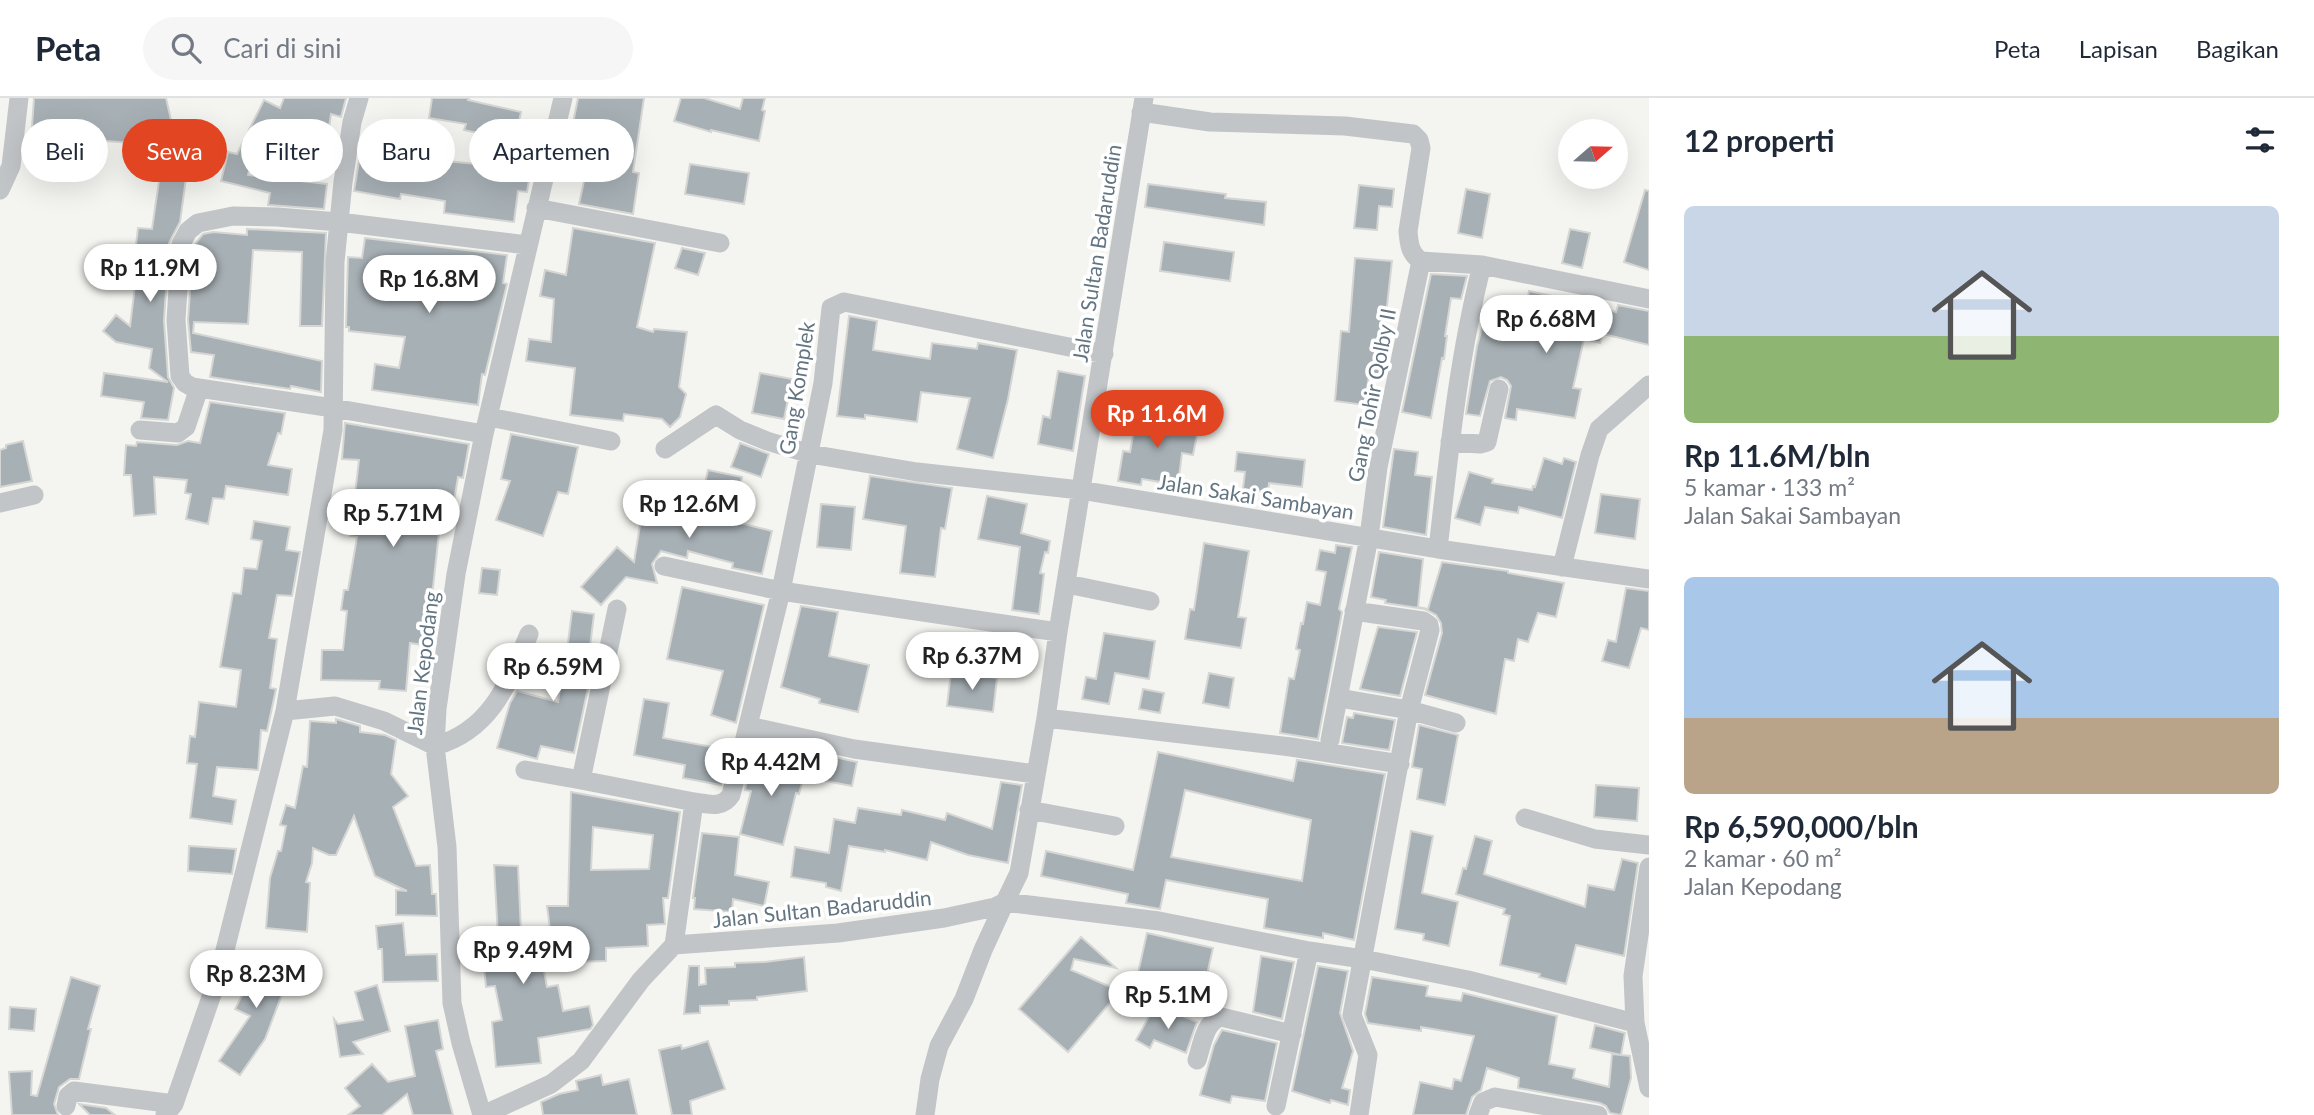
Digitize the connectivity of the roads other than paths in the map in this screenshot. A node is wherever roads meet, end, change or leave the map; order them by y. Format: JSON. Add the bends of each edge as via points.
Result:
{"nodes":[{"id":1,"x":19,"y":98,"type":"edge"},
{"id":2,"x":359,"y":98,"type":"edge"},
{"id":3,"x":563,"y":98,"type":"edge"},
{"id":4,"x":1143,"y":105,"type":"edge"},
{"id":5,"x":0,"y":190,"type":"edge"},
{"id":6,"x":536,"y":208,"type":"junction"},
{"id":7,"x":339,"y":222,"type":"junction"},
{"id":8,"x":720,"y":243,"type":"dead end"},
{"id":9,"x":527,"y":245,"type":"junction"},
{"id":10,"x":1421,"y":261,"type":"junction"},
{"id":11,"x":1482,"y":265,"type":"junction"},
{"id":12,"x":1649,"y":299,"type":"edge"},
{"id":13,"x":1104,"y":354,"type":"junction"},
{"id":14,"x":1649,"y":385,"type":"edge"},
{"id":15,"x":199,"y":388,"type":"junction"},
{"id":16,"x":1499,"y":390,"type":"dead end"},
{"id":17,"x":333,"y":408,"type":"junction"},
{"id":18,"x":487,"y":426,"type":"junction"},
{"id":19,"x":140,"y":430,"type":"dead end"},
{"id":20,"x":611,"y":441,"type":"dead end"},
{"id":21,"x":1450,"y":442,"type":"junction"},
{"id":22,"x":665,"y":449,"type":"dead end"},
{"id":23,"x":810,"y":454,"type":"junction"},
{"id":24,"x":1080,"y":489,"type":"junction"},
{"id":25,"x":34,"y":495,"type":"dead end"},
{"id":26,"x":0,"y":503,"type":"edge"},
{"id":27,"x":1369,"y":537,"type":"junction"},
{"id":28,"x":1438,"y":549,"type":"junction"},
{"id":29,"x":664,"y":566,"type":"dead end"},
{"id":30,"x":1562,"y":567,"type":"junction"},
{"id":31,"x":1649,"y":579,"type":"edge"},
{"id":32,"x":1067,"y":584,"type":"junction"},
{"id":33,"x":781,"y":591,"type":"junction"},
{"id":34,"x":1150,"y":601,"type":"dead end"},
{"id":35,"x":617,"y":608,"type":"dead end"},
{"id":36,"x":1354,"y":611,"type":"junction"},
{"id":37,"x":1058,"y":632,"type":"junction"},
{"id":38,"x":529,"y":634,"type":"dead end"},
{"id":39,"x":1339,"y":698,"type":"junction"},
{"id":40,"x":1409,"y":710,"type":"junction"},
{"id":41,"x":285,"y":711,"type":"junction"},
{"id":42,"x":1046,"y":718,"type":"junction"},
{"id":43,"x":1456,"y":723,"type":"dead end"},
{"id":44,"x":748,"y":726,"type":"junction"},
{"id":45,"x":1330,"y":740,"type":"dead end"},
{"id":46,"x":435,"y":746,"type":"junction"},
{"id":47,"x":1400,"y":765,"type":"junction"},
{"id":48,"x":525,"y":770,"type":"dead end"},
{"id":49,"x":1034,"y":774,"type":"junction"},
{"id":50,"x":581,"y":780,"type":"junction"},
{"id":51,"x":694,"y":802,"type":"junction"},
{"id":52,"x":1029,"y":810,"type":"junction"},
{"id":53,"x":1525,"y":818,"type":"dead end"},
{"id":54,"x":1115,"y":825,"type":"dead end"},
{"id":55,"x":1649,"y":845,"type":"edge"},
{"id":56,"x":1649,"y":867,"type":"edge"},
{"id":57,"x":1005,"y":902,"type":"junction"},
{"id":58,"x":674,"y":945,"type":"junction"},
{"id":59,"x":1310,"y":951,"type":"junction"},
{"id":60,"x":1363,"y":959,"type":"junction"},
{"id":61,"x":1635,"y":1023,"type":"junction"},
{"id":62,"x":1292,"y":1034,"type":"junction"},
{"id":63,"x":1197,"y":1060,"type":"dead end"},
{"id":64,"x":1648,"y":1083,"type":"edge"},
{"id":65,"x":66,"y":1106,"type":"dead end"},
{"id":66,"x":1276,"y":1106,"type":"dead end"},
{"id":67,"x":170,"y":1109,"type":"edge"},
{"id":68,"x":483,"y":1115,"type":"edge"},
{"id":69,"x":925,"y":1115,"type":"edge"},
{"id":70,"x":1359,"y":1115,"type":"edge"},
{"id":71,"x":1478,"y":1115,"type":"edge"},
{"id":72,"x":1598,"y":1115,"type":"edge"}],
"edges":[{"from":1,"to":5,"type":"street","via":[[10,166]]},
{"from":2,"to":7,"type":"street"},
{"from":3,"to":6,"type":"street","name":"Jalan Kepodang"},
{"from":4,"to":10,"type":"street","via":[[1210,122],[1345,125],[1413,134],[1420,148],[1408,231],[1413,254]]},
{"from":4,"to":13,"type":"street","name":"Jalan Sultan Badaruddin"},
{"from":6,"to":8,"type":"street"},
{"from":6,"to":9,"type":"street","name":"Jalan Kepodang"},
{"from":7,"to":9,"type":"street"},
{"from":7,"to":15,"type":"street","via":[[233,216],[198,223],[188,231],[181,244],[176,320],[180,376]]},
{"from":7,"to":17,"type":"street"},
{"from":9,"to":18,"type":"street","name":"Jalan Kepodang"},
{"from":10,"to":11,"type":"street"},
{"from":10,"to":27,"type":"street","name":"Gang Tohir Qolby II","via":[[1378,467]]},
{"from":11,"to":12,"type":"street"},
{"from":11,"to":21,"type":"street","via":[[1468,321]]},
{"from":13,"to":23,"type":"street","name":"Gang Komplek","via":[[841,302],[831,307]]},
{"from":13,"to":24,"type":"street","name":"Jalan Sultan Badaruddin"},
{"from":14,"to":30,"type":"street","via":[[1598,429]]},
{"from":15,"to":17,"type":"street"},
{"from":15,"to":19,"type":"street","via":[[186,427],[178,433]]},
{"from":16,"to":21,"type":"street","via":[[1488,442]]},
{"from":17,"to":18,"type":"street"},
{"from":17,"to":41,"type":"street"},
{"from":18,"to":20,"type":"street"},
{"from":18,"to":46,"type":"street","name":"Jalan Kepodang","via":[[456,574]]},
{"from":21,"to":28,"type":"street"},
{"from":22,"to":23,"type":"street","name":"Jalan Sakai Sambayan","via":[[716,415],[740,430]]},
{"from":23,"to":24,"type":"street","name":"Jalan Sakai Sambayan","via":[[917,472]]},
{"from":23,"to":33,"type":"street","name":"Gang Komplek"},
{"from":24,"to":27,"type":"street","name":"Jalan Sakai Sambayan"},
{"from":24,"to":32,"type":"street","name":"Jalan Sultan Badaruddin"},
{"from":25,"to":26,"type":"street"},
{"from":27,"to":28,"type":"street","name":"Jalan Sakai Sambayan"},
{"from":27,"to":36,"type":"street","name":"Gang Tohir Qolby II"},
{"from":28,"to":30,"type":"street","name":"Jalan Sakai Sambayan"},
{"from":29,"to":33,"type":"street"},
{"from":30,"to":31,"type":"street","name":"Jalan Sakai Sambayan"},
{"from":32,"to":34,"type":"street"},
{"from":32,"to":37,"type":"street","name":"Jalan Sultan Badaruddin"},
{"from":33,"to":37,"type":"street"},
{"from":33,"to":44,"type":"street","name":"Gang Komplek"},
{"from":35,"to":50,"type":"street"},
{"from":36,"to":39,"type":"street","name":"Gang Tohir Qolby II"},
{"from":36,"to":40,"type":"street","via":[[1429,625]]},
{"from":37,"to":42,"type":"street","name":"Jalan Sultan Badaruddin"},
{"from":38,"to":46,"type":"street","via":[[512,676],[490,711],[472,729]]},
{"from":39,"to":40,"type":"street"},
{"from":39,"to":45,"type":"street","name":"Gang Tohir Qolby II"},
{"from":40,"to":43,"type":"street"},
{"from":40,"to":47,"type":"street"},
{"from":41,"to":46,"type":"street","via":[[335,706],[384,721]]},
{"from":41,"to":67,"type":"street","via":[[219,974]]},
{"from":42,"to":47,"type":"street"},
{"from":42,"to":49,"type":"street","name":"Jalan Sultan Badaruddin"},
{"from":44,"to":49,"type":"street","via":[[854,749]]},
{"from":44,"to":51,"type":"street","name":"Gang Komplek","via":[[730,799],[718,805]]},
{"from":46,"to":68,"type":"street","name":"Jalan Kepodang","via":[[447,847],[452,1003]]},
{"from":47,"to":60,"type":"street"},
{"from":48,"to":50,"type":"street"},
{"from":49,"to":52,"type":"street","name":"Jalan Sultan Badaruddin"},
{"from":50,"to":51,"type":"street"},
{"from":51,"to":58,"type":"street"},
{"from":52,"to":54,"type":"street"},
{"from":52,"to":57,"type":"street","name":"Jalan Sultan Badaruddin","via":[[1019,873]]},
{"from":53,"to":55,"type":"street","via":[[1595,839]]},
{"from":56,"to":61,"type":"street","via":[[1633,976]]},
{"from":57,"to":58,"type":"street","name":"Jalan Sultan Badaruddin","via":[[944,918],[838,933]]},
{"from":57,"to":59,"type":"street","via":[[1159,921]]},
{"from":57,"to":69,"type":"street","via":[[939,1046]]},
{"from":58,"to":68,"type":"street","via":[[657,960],[581,1061],[551,1084]]},
{"from":59,"to":60,"type":"street"},
{"from":59,"to":62,"type":"street"},
{"from":60,"to":61,"type":"street","via":[[1468,979]]},
{"from":60,"to":70,"type":"street","via":[[1352,1015],[1368,1055]]},
{"from":61,"to":64,"type":"street"},
{"from":62,"to":63,"type":"street","via":[[1221,1017],[1209,1024]]},
{"from":62,"to":66,"type":"street"},
{"from":65,"to":67,"type":"street","via":[[74,1091]]},
{"from":71,"to":72,"type":"street","via":[[1483,1102],[1495,1097]]}]}
